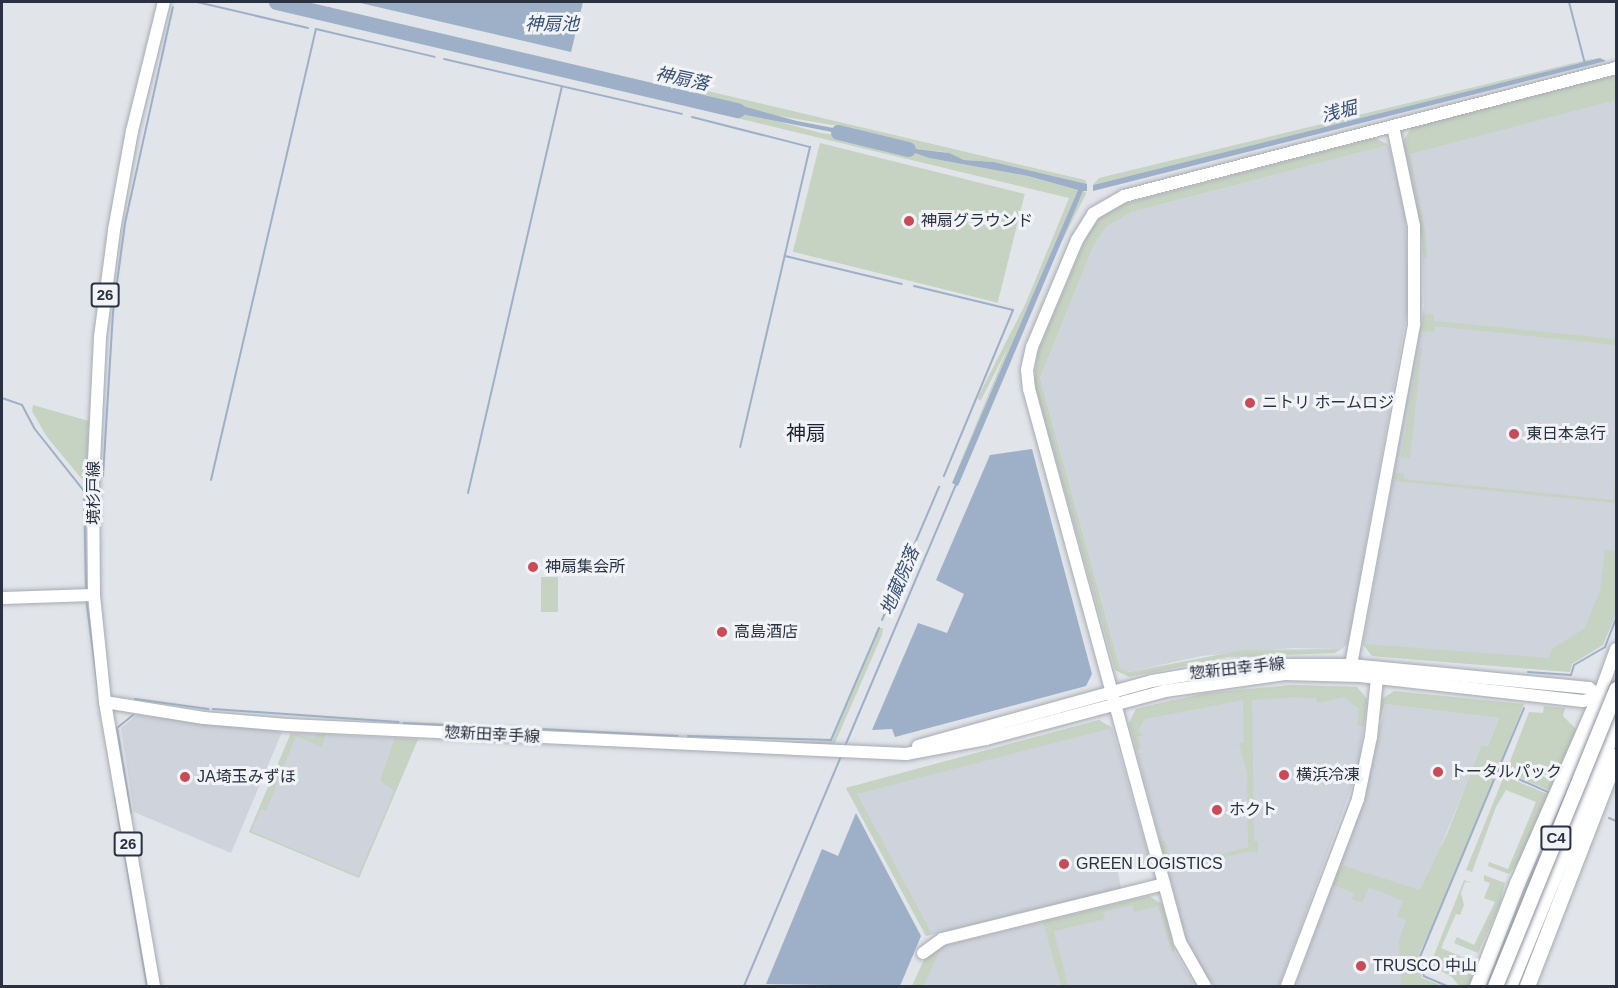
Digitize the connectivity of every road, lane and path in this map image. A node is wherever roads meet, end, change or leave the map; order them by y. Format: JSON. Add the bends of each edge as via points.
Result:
{"nodes":[{"id":1,"x":164,"y":2,"type":"edge"},
{"id":2,"x":1617,"y":68,"type":"edge"},
{"id":3,"x":1393,"y":126,"type":"junction"},
{"id":4,"x":94,"y":595,"type":"junction"},
{"id":5,"x":2,"y":598,"type":"edge"},
{"id":6,"x":1617,"y":649,"type":"edge"},
{"id":7,"x":1351,"y":665,"type":"junction"},
{"id":8,"x":1377,"y":678,"type":"junction"},
{"id":9,"x":1617,"y":688,"type":"edge"},
{"id":10,"x":1599,"y":696,"type":"junction"},
{"id":11,"x":1113,"y":698,"type":"junction"},
{"id":12,"x":1617,"y":698,"type":"edge"},
{"id":13,"x":105,"y":702,"type":"junction"},
{"id":14,"x":1617,"y":723,"type":"edge"},
{"id":15,"x":1617,"y":756,"type":"edge"},
{"id":16,"x":1164,"y":884,"type":"junction"},
{"id":17,"x":923,"y":952,"type":"dead end"},
{"id":18,"x":154,"y":987,"type":"edge"},
{"id":19,"x":1205,"y":987,"type":"edge"},
{"id":20,"x":1287,"y":987,"type":"edge"},
{"id":21,"x":1477,"y":987,"type":"edge"},
{"id":22,"x":1495,"y":987,"type":"edge"},
{"id":23,"x":1509,"y":987,"type":"edge"},
{"id":24,"x":1527,"y":987,"type":"edge"}],
"edges":[{"from":1,"to":4,"type":"main road","name":"境杉戸線","number":"26","via":[[128,153],[100,337],[93,488]]},
{"from":2,"to":3,"type":"main road"},
{"from":3,"to":7,"type":"main road","via":[[1414,226],[1414,324]]},
{"from":3,"to":11,"type":"main road","via":[[1117,198],[1093,214],[1077,240],[1032,347],[1027,370]]},
{"from":4,"to":5,"type":"main road"},
{"from":4,"to":13,"type":"main road","name":"境杉戸線","number":"26"},
{"from":6,"to":10,"type":"main road"},
{"from":7,"to":10,"type":"main road","name":"惣新田幸手線","via":[[1581,687]]},
{"from":7,"to":11,"type":"main road","name":"惣新田幸手線","via":[[1296,663],[1220,668]]},
{"from":8,"to":10,"type":"main road","name":"惣新田幸手線","via":[[1583,700]]},
{"from":8,"to":11,"type":"main road","name":"惣新田幸手線","via":[[1304,674],[1255,677]]},
{"from":8,"to":20,"type":"main road","via":[[1371,737],[1358,799]]},
{"from":9,"to":22,"type":"highway","number":"C4","bridge":true},
{"from":10,"to":12,"type":"main road","name":"惣新田幸手線"},
{"from":10,"to":21,"type":"highway","via":[[1517,883]]},
{"from":11,"to":13,"type":"main road","name":"惣新田幸手線","via":[[881,753],[288,725],[204,718]]},
{"from":11,"to":16,"type":"main road"},
{"from":13,"to":18,"type":"main road","name":"境杉戸線","number":"26"},
{"from":14,"to":23,"type":"highway","number":"C4"},
{"from":15,"to":24,"type":"highway"},
{"from":16,"to":17,"type":"main road","via":[[942,939]]},
{"from":16,"to":19,"type":"main road","via":[[1183,950]]}]}
